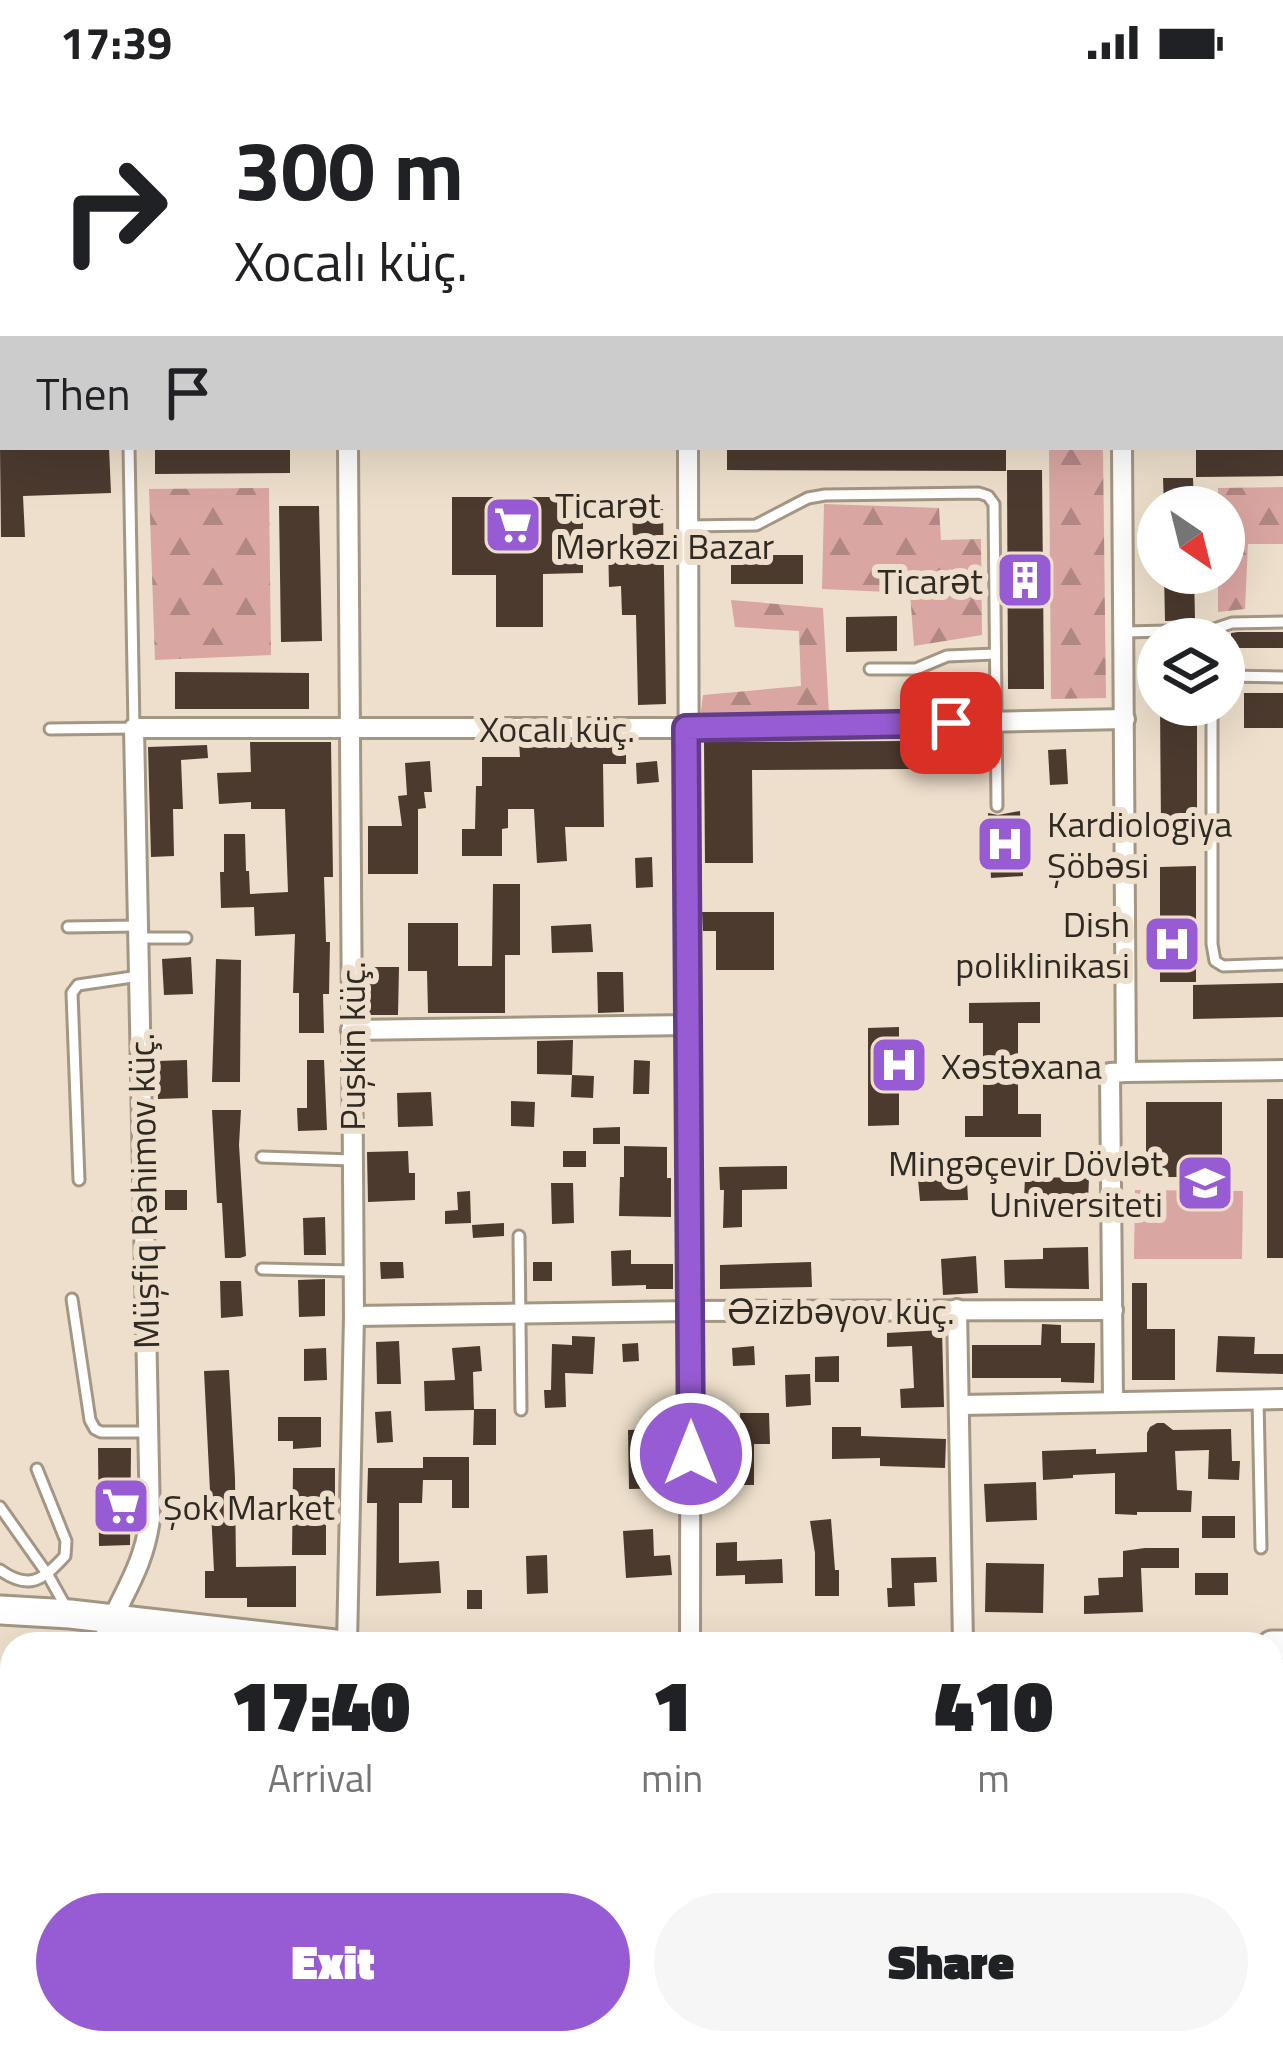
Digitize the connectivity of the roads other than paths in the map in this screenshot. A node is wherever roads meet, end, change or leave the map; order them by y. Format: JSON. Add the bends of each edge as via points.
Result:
{"nodes":[{"id":1,"x":129,"y":450,"type":"edge"},
{"id":2,"x":348,"y":450,"type":"edge"},
{"id":3,"x":688,"y":450,"type":"edge"},
{"id":4,"x":1122,"y":450,"type":"edge"},
{"id":5,"x":688,"y":526,"type":"junction"},
{"id":6,"x":1283,"y":622,"type":"edge"},
{"id":7,"x":1245,"y":623,"type":"edge"},
{"id":8,"x":1124,"y":632,"type":"junction"},
{"id":9,"x":1137,"y":632,"type":"edge"},
{"id":10,"x":995,"y":654,"type":"junction"},
{"id":11,"x":870,"y":669,"type":"dead end"},
{"id":12,"x":1245,"y":676,"type":"edge"},
{"id":13,"x":1283,"y":677,"type":"edge"},
{"id":14,"x":1125,"y":719,"type":"junction"},
{"id":15,"x":995,"y":722,"type":"junction"},
{"id":16,"x":1212,"y":726,"type":"edge"},
{"id":17,"x":134,"y":728,"type":"junction"},
{"id":18,"x":351,"y":728,"type":"junction"},
{"id":19,"x":686,"y":728,"type":"junction"},
{"id":20,"x":50,"y":729,"type":"dead end"},
{"id":21,"x":997,"y":806,"type":"dead end"},
{"id":22,"x":68,"y":927,"type":"dead end"},
{"id":23,"x":138,"y":932,"type":"junction"},
{"id":24,"x":186,"y":938,"type":"dead end"},
{"id":25,"x":1283,"y":964,"type":"edge"},
{"id":26,"x":139,"y":976,"type":"junction"},
{"id":27,"x":688,"y":1025,"type":"junction"},
{"id":28,"x":351,"y":1030,"type":"junction"},
{"id":29,"x":1283,"y":1070,"type":"edge"},
{"id":30,"x":1118,"y":1072,"type":"junction"},
{"id":31,"x":1033,"y":1073,"type":"dead end"},
{"id":32,"x":262,"y":1157,"type":"dead end"},
{"id":33,"x":352,"y":1160,"type":"junction"},
{"id":34,"x":79,"y":1180,"type":"dead end"},
{"id":35,"x":519,"y":1235,"type":"dead end"},
{"id":36,"x":262,"y":1269,"type":"dead end"},
{"id":37,"x":353,"y":1270,"type":"junction"},
{"id":38,"x":72,"y":1299,"type":"dead end"},
{"id":39,"x":957,"y":1309,"type":"junction"},
{"id":40,"x":1112,"y":1310,"type":"junction"},
{"id":41,"x":691,"y":1311,"type":"junction"},
{"id":42,"x":520,"y":1313,"type":"junction"},
{"id":43,"x":353,"y":1316,"type":"junction"},
{"id":44,"x":1258,"y":1399,"type":"junction"},
{"id":45,"x":1283,"y":1399,"type":"edge"},
{"id":46,"x":1113,"y":1402,"type":"junction"},
{"id":47,"x":960,"y":1405,"type":"junction"},
{"id":48,"x":520,"y":1410,"type":"dead end"},
{"id":49,"x":148,"y":1432,"type":"junction"},
{"id":50,"x":37,"y":1469,"type":"dead end"},
{"id":51,"x":0,"y":1508,"type":"edge"},
{"id":52,"x":1261,"y":1549,"type":"dead end"},
{"id":53,"x":0,"y":1570,"type":"edge"},
{"id":54,"x":48,"y":1575,"type":"junction"},
{"id":55,"x":0,"y":1610,"type":"edge"},
{"id":56,"x":70,"y":1614,"type":"junction"},
{"id":57,"x":106,"y":1632,"type":"edge"},
{"id":58,"x":347,"y":1632,"type":"edge"},
{"id":59,"x":690,"y":1632,"type":"edge"},
{"id":60,"x":963,"y":1632,"type":"edge"}],
"edges":[{"from":1,"to":17,"type":"lane"},
{"from":2,"to":18,"type":"street","name":"Puşkin küç."},
{"from":3,"to":5,"type":"street"},
{"from":4,"to":8,"type":"street"},
{"from":5,"to":10,"type":"lane","via":[[756,525],[825,495],[988,496]]},
{"from":5,"to":19,"type":"street"},
{"from":6,"to":7,"type":"lane"},
{"from":8,"to":9,"type":"lane"},
{"from":8,"to":14,"type":"street"},
{"from":10,"to":11,"type":"lane"},
{"from":10,"to":15,"type":"lane"},
{"from":12,"to":13,"type":"lane"},
{"from":14,"to":15,"type":"street","name":"Xocalı küç."},
{"from":14,"to":30,"type":"street"},
{"from":15,"to":19,"type":"street","name":"Xocalı küç."},
{"from":15,"to":21,"type":"lane"},
{"from":16,"to":25,"type":"lane","via":[[1215,961]]},
{"from":17,"to":18,"type":"street","name":"Xocalı küç."},
{"from":17,"to":20,"type":"lane"},
{"from":17,"to":23,"type":"street","name":"Müşfiq Rəhimov küç."},
{"from":18,"to":19,"type":"street","name":"Xocalı küç."},
{"from":18,"to":28,"type":"street","name":"Puşkin küç."},
{"from":19,"to":27,"type":"street"},
{"from":22,"to":23,"type":"lane"},
{"from":23,"to":24,"type":"lane"},
{"from":23,"to":26,"type":"street","name":"Müşfiq Rəhimov küç."},
{"from":26,"to":34,"type":"lane","via":[[79,985],[72,993]]},
{"from":26,"to":49,"type":"street","name":"Müşfiq Rəhimov küç."},
{"from":27,"to":28,"type":"street"},
{"from":27,"to":41,"type":"street"},
{"from":28,"to":33,"type":"street","name":"Puşkin küç."},
{"from":29,"to":30,"type":"street"},
{"from":30,"to":31,"type":"lane"},
{"from":30,"to":40,"type":"street"},
{"from":32,"to":33,"type":"lane"},
{"from":33,"to":37,"type":"street","name":"Puşkin küç."},
{"from":35,"to":42,"type":"lane"},
{"from":36,"to":37,"type":"lane"},
{"from":37,"to":43,"type":"street","name":"Puşkin küç."},
{"from":38,"to":49,"type":"lane","via":[[90,1420],[101,1432]]},
{"from":39,"to":40,"type":"street","name":"Əzizbəyov küç."},
{"from":39,"to":41,"type":"street","name":"Əzizbəyov küç."},
{"from":39,"to":47,"type":"street"},
{"from":40,"to":46,"type":"street"},
{"from":41,"to":42,"type":"street","name":"Əzizbəyov küç."},
{"from":41,"to":59,"type":"street"},
{"from":42,"to":43,"type":"street","name":"Əzizbəyov küç."},
{"from":42,"to":48,"type":"lane"},
{"from":43,"to":58,"type":"street","name":"Puşkin küç."},
{"from":44,"to":45,"type":"street"},
{"from":44,"to":46,"type":"street"},
{"from":44,"to":52,"type":"lane"},
{"from":46,"to":47,"type":"street"},
{"from":47,"to":60,"type":"street"},
{"from":49,"to":57,"type":"street","name":"Müşfiq Rəhimov küç.","via":[[146,1546]]},
{"from":50,"to":54,"type":"lane","via":[[68,1548]]},
{"from":51,"to":54,"type":"lane"},
{"from":53,"to":54,"type":"lane","via":[[15,1581]]},
{"from":54,"to":56,"type":"lane"},
{"from":55,"to":56,"type":"main road"},
{"from":56,"to":57,"type":"main road"}]}
